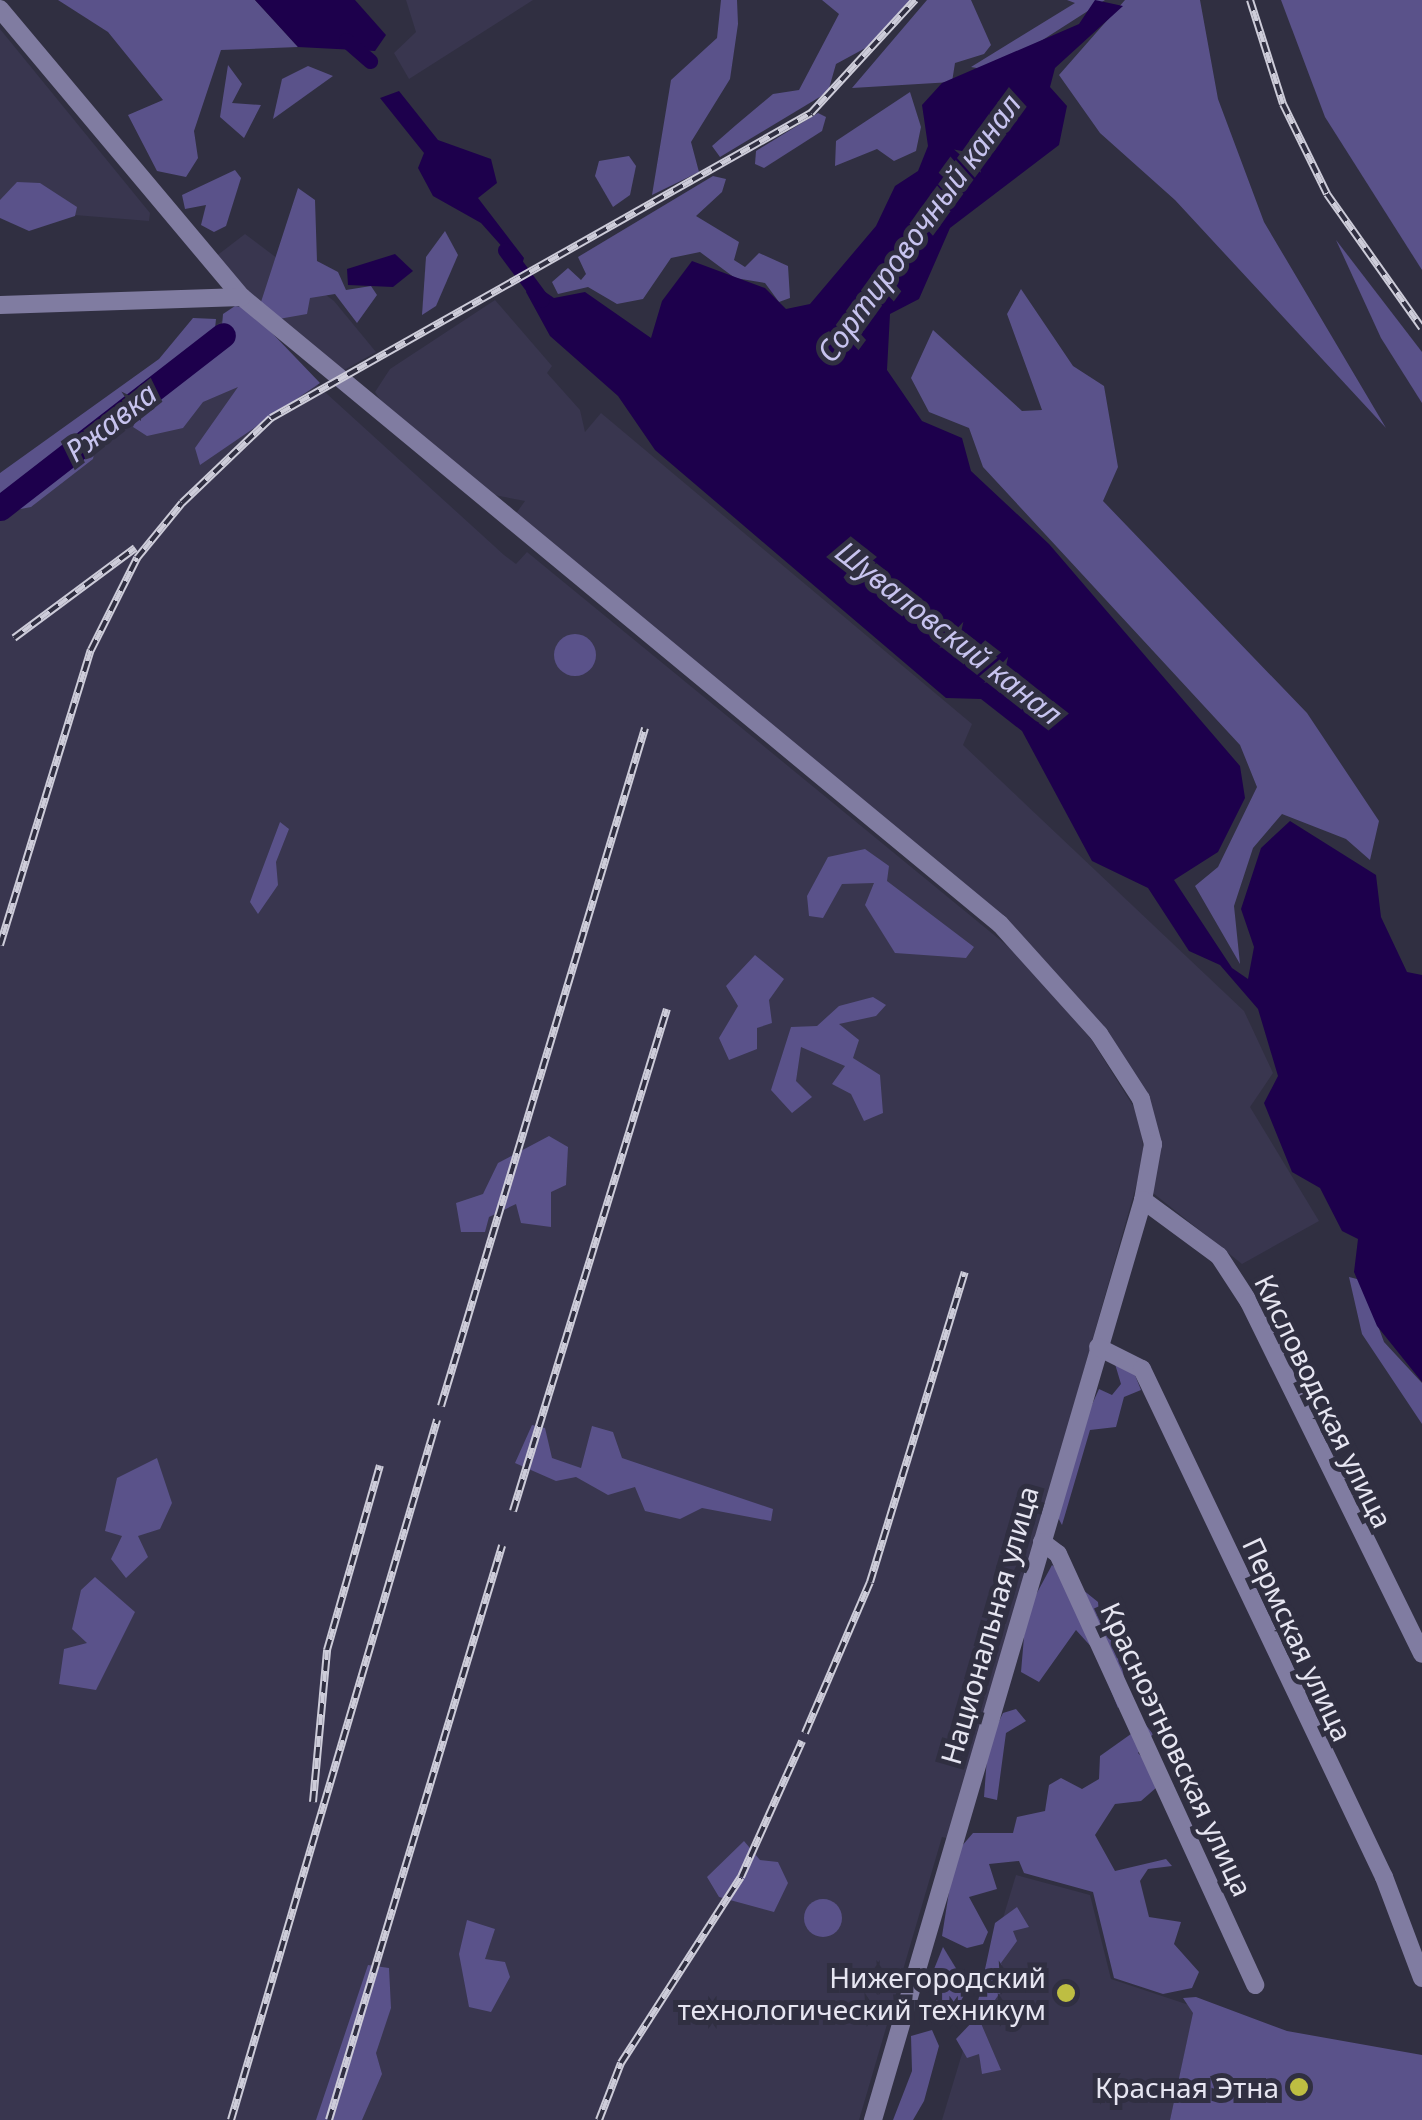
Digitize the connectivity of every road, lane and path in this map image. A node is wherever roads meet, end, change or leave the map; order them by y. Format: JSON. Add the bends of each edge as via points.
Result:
{"nodes":[{"id":1,"x":0,"y":10,"type":"edge"},
{"id":2,"x":242,"y":298,"type":"junction"},
{"id":3,"x":0,"y":305,"type":"edge"},
{"id":4,"x":1143,"y":1200,"type":"junction"},
{"id":5,"x":1098,"y":1347,"type":"junction"},
{"id":6,"x":1042,"y":1542,"type":"junction"},
{"id":7,"x":1422,"y":1654,"type":"edge"},
{"id":8,"x":1422,"y":1978,"type":"edge"},
{"id":9,"x":1255,"y":1985,"type":"dead end"},
{"id":10,"x":872,"y":2120,"type":"edge"}],
"edges":[{"from":1,"to":2,"type":"street"},
{"from":2,"to":3,"type":"street"},
{"from":2,"to":4,"type":"street","name":"Национальная улица","via":[[1000,924],[1099,1034],[1141,1100],[1153,1144]]},
{"from":4,"to":5,"type":"street","name":"Национальная улица"},
{"from":4,"to":7,"type":"street","name":"Кисловодская улица","via":[[1219,1256],[1249,1302]]},
{"from":5,"to":6,"type":"street","name":"Национальная улица"},
{"from":5,"to":8,"type":"street","name":"Пермская улица","via":[[1142,1368],[1384,1877]]},
{"from":6,"to":9,"type":"street","name":"Красноэтновская улица","via":[[1058,1554]]},
{"from":6,"to":10,"type":"street","name":"Национальная улица"}]}
